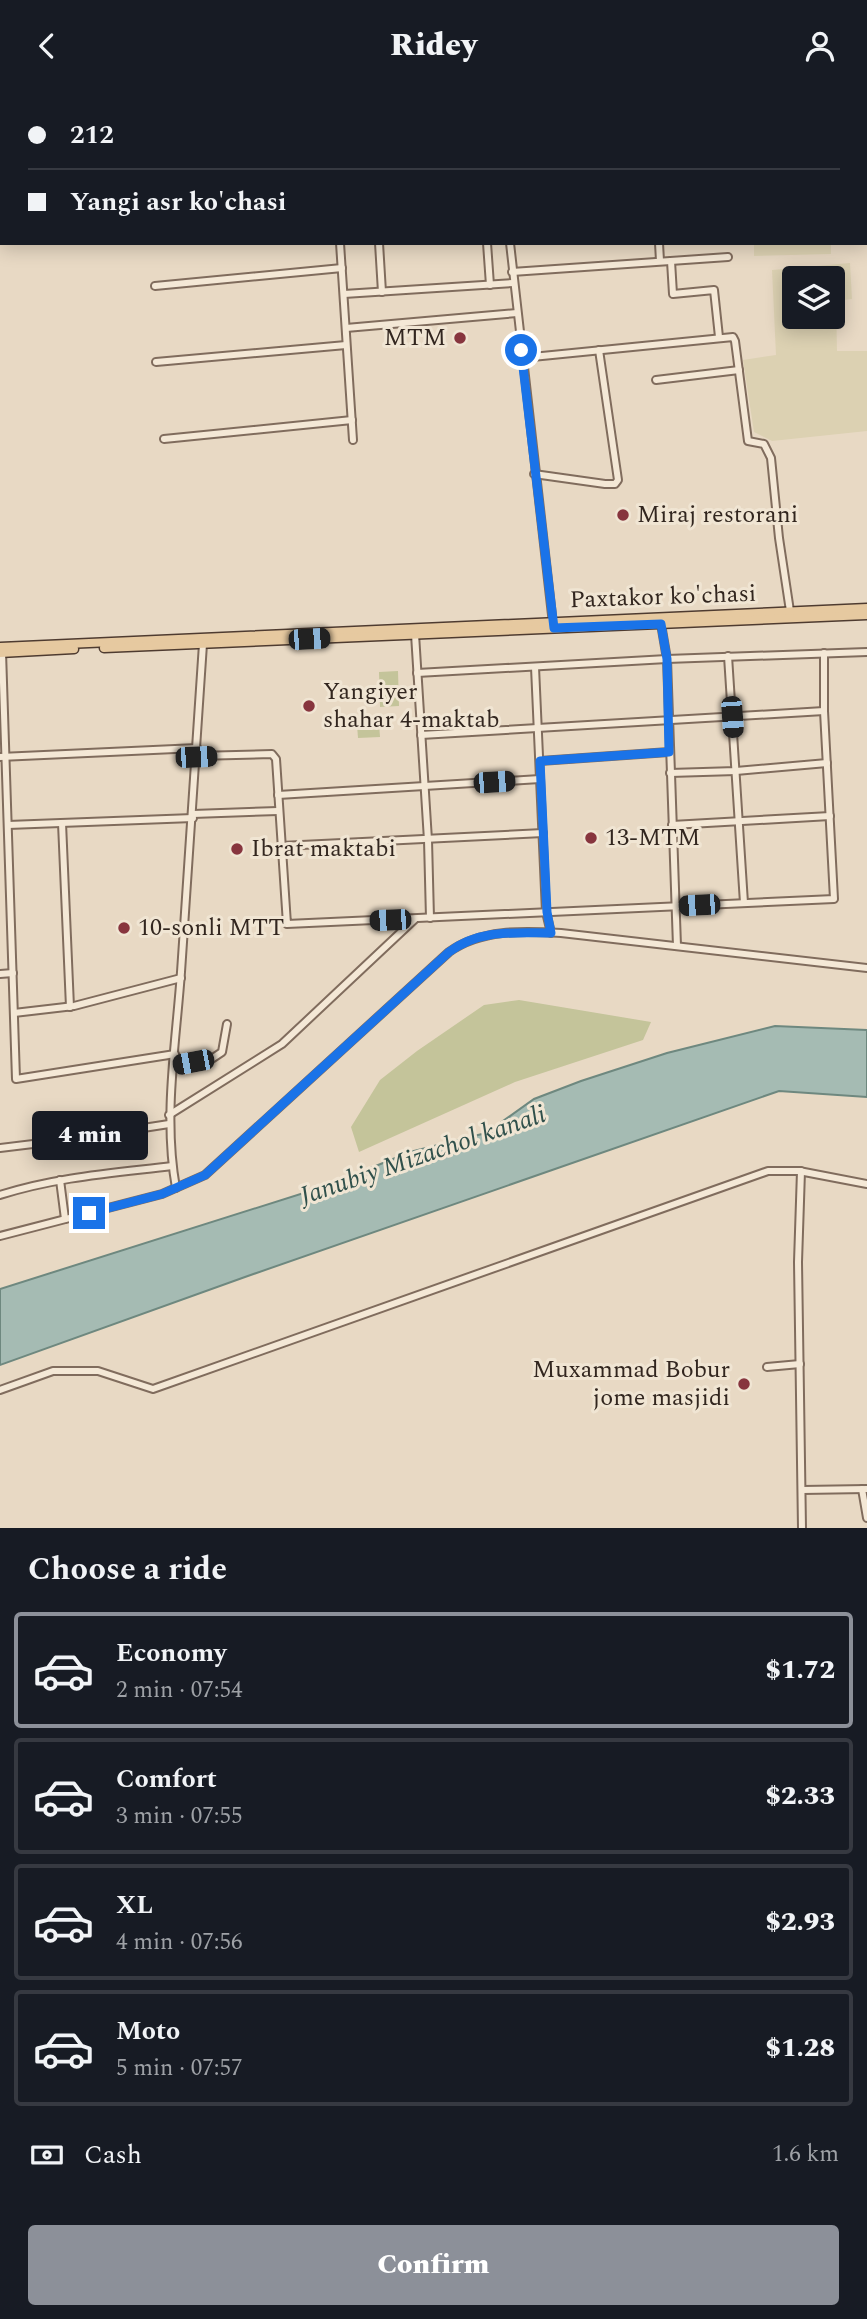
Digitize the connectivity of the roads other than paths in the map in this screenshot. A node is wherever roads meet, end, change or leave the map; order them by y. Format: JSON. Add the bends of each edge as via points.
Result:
{"nodes":[{"id":1,"x":340,"y":245,"type":"edge"},
{"id":2,"x":379,"y":245,"type":"edge"},
{"id":3,"x":487,"y":245,"type":"edge"},
{"id":4,"x":510,"y":245,"type":"edge"},
{"id":5,"x":659,"y":245,"type":"edge"},
{"id":6,"x":728,"y":257,"type":"dead end"},
{"id":7,"x":660,"y":261,"type":"junction"},
{"id":8,"x":671,"y":261,"type":"junction"},
{"id":9,"x":342,"y":268,"type":"junction"},
{"id":10,"x":512,"y":272,"type":"junction"},
{"id":11,"x":513,"y":283,"type":"junction"},
{"id":12,"x":490,"y":285,"type":"junction"},
{"id":13,"x":155,"y":286,"type":"dead end"},
{"id":14,"x":382,"y":292,"type":"junction"},
{"id":15,"x":344,"y":294,"type":"junction"},
{"id":16,"x":517,"y":313,"type":"junction"},
{"id":17,"x":346,"y":328,"type":"junction"},
{"id":18,"x":719,"y":337,"type":"junction"},
{"id":19,"x":346,"y":345,"type":"junction"},
{"id":20,"x":599,"y":350,"type":"junction"},
{"id":21,"x":522,"y":358,"type":"junction"},
{"id":22,"x":156,"y":362,"type":"dead end"},
{"id":23,"x":739,"y":370,"type":"junction"},
{"id":24,"x":656,"y":380,"type":"dead end"},
{"id":25,"x":352,"y":420,"type":"junction"},
{"id":26,"x":164,"y":439,"type":"dead end"},
{"id":27,"x":353,"y":440,"type":"dead end"},
{"id":28,"x":534,"y":474,"type":"junction"},
{"id":29,"x":867,"y":608,"type":"edge"},
{"id":30,"x":790,"y":611,"type":"junction"},
{"id":31,"x":867,"y":615,"type":"edge"},
{"id":32,"x":661,"y":624,"type":"junction"},
{"id":33,"x":553,"y":625,"type":"junction"},
{"id":34,"x":415,"y":634,"type":"junction"},
{"id":35,"x":203,"y":644,"type":"junction"},
{"id":36,"x":1,"y":651,"type":"edge"},
{"id":37,"x":867,"y":652,"type":"edge"},
{"id":38,"x":824,"y":653,"type":"junction"},
{"id":39,"x":728,"y":656,"type":"junction"},
{"id":40,"x":667,"y":659,"type":"junction"},
{"id":41,"x":535,"y":667,"type":"junction"},
{"id":42,"x":417,"y":673,"type":"junction"},
{"id":43,"x":824,"y":711,"type":"junction"},
{"id":44,"x":732,"y":717,"type":"junction"},
{"id":45,"x":668,"y":720,"type":"junction"},
{"id":46,"x":537,"y":728,"type":"junction"},
{"id":47,"x":421,"y":735,"type":"junction"},
{"id":48,"x":197,"y":748,"type":"junction"},
{"id":49,"x":669,"y":752,"type":"junction"},
{"id":50,"x":3,"y":757,"type":"edge"},
{"id":51,"x":196,"y":757,"type":"junction"},
{"id":52,"x":540,"y":761,"type":"junction"},
{"id":53,"x":827,"y":764,"type":"junction"},
{"id":54,"x":736,"y":771,"type":"junction"},
{"id":55,"x":670,"y":773,"type":"junction"},
{"id":56,"x":540,"y":779,"type":"junction"},
{"id":57,"x":425,"y":787,"type":"junction"},
{"id":58,"x":278,"y":795,"type":"junction"},
{"id":59,"x":278,"y":811,"type":"junction"},
{"id":60,"x":193,"y":816,"type":"junction"},
{"id":61,"x":830,"y":816,"type":"junction"},
{"id":62,"x":739,"y":821,"type":"junction"},
{"id":63,"x":62,"y":823,"type":"junction"},
{"id":64,"x":8,"y":825,"type":"junction"},
{"id":65,"x":673,"y":825,"type":"junction"},
{"id":66,"x":543,"y":833,"type":"junction"},
{"id":67,"x":428,"y":840,"type":"junction"},
{"id":68,"x":281,"y":846,"type":"junction"},
{"id":69,"x":744,"y":903,"type":"junction"},
{"id":70,"x":677,"y":906,"type":"junction"},
{"id":71,"x":547,"y":912,"type":"junction"},
{"id":72,"x":430,"y":918,"type":"junction"},
{"id":73,"x":415,"y":919,"type":"junction"},
{"id":74,"x":551,"y":933,"type":"junction"},
{"id":75,"x":677,"y":946,"type":"junction"},
{"id":76,"x":867,"y":968,"type":"edge"},
{"id":77,"x":13,"y":973,"type":"junction"},
{"id":78,"x":0,"y":974,"type":"edge"},
{"id":79,"x":181,"y":978,"type":"junction"},
{"id":80,"x":69,"y":1007,"type":"junction"},
{"id":81,"x":14,"y":1013,"type":"junction"},
{"id":82,"x":227,"y":1024,"type":"dead end"},
{"id":83,"x":175,"y":1054,"type":"junction"},
{"id":84,"x":174,"y":1066,"type":"junction"},
{"id":85,"x":169,"y":1115,"type":"junction"},
{"id":86,"x":169,"y":1124,"type":"junction"},
{"id":87,"x":0,"y":1148,"type":"edge"},
{"id":88,"x":172,"y":1166,"type":"junction"},
{"id":89,"x":801,"y":1171,"type":"junction"},
{"id":90,"x":60,"y":1180,"type":"junction"},
{"id":91,"x":867,"y":1184,"type":"edge"},
{"id":92,"x":176,"y":1188,"type":"junction"},
{"id":93,"x":0,"y":1195,"type":"edge"},
{"id":94,"x":65,"y":1219,"type":"junction"},
{"id":95,"x":0,"y":1236,"type":"edge"},
{"id":96,"x":800,"y":1364,"type":"junction"},
{"id":97,"x":767,"y":1367,"type":"dead end"},
{"id":98,"x":0,"y":1390,"type":"edge"},
{"id":99,"x":865,"y":1489,"type":"edge"},
{"id":100,"x":802,"y":1490,"type":"junction"},
{"id":101,"x":867,"y":1518,"type":"edge"},
{"id":102,"x":802,"y":1528,"type":"edge"}],
"edges":[{"from":1,"to":9,"type":"street"},
{"from":2,"to":14,"type":"street"},
{"from":3,"to":12,"type":"street"},
{"from":4,"to":10,"type":"street"},
{"from":5,"to":7,"type":"street"},
{"from":6,"to":8,"type":"street"},
{"from":7,"to":8,"type":"street"},
{"from":7,"to":10,"type":"street"},
{"from":8,"to":18,"type":"street","via":[[673,294],[714,290]]},
{"from":9,"to":13,"type":"street"},
{"from":9,"to":15,"type":"street"},
{"from":10,"to":11,"type":"street"},
{"from":11,"to":12,"type":"street"},
{"from":11,"to":16,"type":"street"},
{"from":12,"to":14,"type":"street"},
{"from":14,"to":15,"type":"street"},
{"from":15,"to":17,"type":"street"},
{"from":16,"to":17,"type":"street"},
{"from":16,"to":21,"type":"street"},
{"from":17,"to":19,"type":"street"},
{"from":18,"to":20,"type":"street"},
{"from":18,"to":23,"type":"street","via":[[733,337]]},
{"from":19,"to":22,"type":"street"},
{"from":19,"to":25,"type":"street"},
{"from":20,"to":21,"type":"street"},
{"from":20,"to":28,"type":"street","via":[[618,480],[606,484]]},
{"from":21,"to":28,"type":"street"},
{"from":23,"to":24,"type":"street"},
{"from":23,"to":30,"type":"street","via":[[748,441],[765,445],[771,458]]},
{"from":25,"to":26,"type":"street"},
{"from":25,"to":27,"type":"street"},
{"from":28,"to":33,"type":"street"},
{"from":29,"to":30,"type":"main road","name":"Paxtakor ko'chasi"},
{"from":30,"to":33,"type":"main road","name":"Paxtakor ko'chasi"},
{"from":31,"to":32,"type":"main road","name":"Paxtakor ko'chasi"},
{"from":32,"to":33,"type":"main road","name":"Paxtakor ko'chasi"},
{"from":32,"to":40,"type":"street"},
{"from":33,"to":34,"type":"main road","name":"Paxtakor ko'chasi"},
{"from":33,"to":36,"type":"main road","name":"Paxtakor ko'chasi"},
{"from":34,"to":35,"type":"main road","name":"Paxtakor ko'chasi"},
{"from":34,"to":42,"type":"street"},
{"from":35,"to":36,"type":"main road","name":"Paxtakor ko'chasi"},
{"from":35,"to":48,"type":"street"},
{"from":36,"to":50,"type":"street"},
{"from":37,"to":38,"type":"street"},
{"from":38,"to":39,"type":"street"},
{"from":38,"to":43,"type":"street"},
{"from":39,"to":40,"type":"street"},
{"from":39,"to":44,"type":"street"},
{"from":40,"to":41,"type":"street"},
{"from":40,"to":45,"type":"street"},
{"from":41,"to":42,"type":"street"},
{"from":41,"to":46,"type":"street"},
{"from":42,"to":47,"type":"street"},
{"from":43,"to":44,"type":"street"},
{"from":43,"to":53,"type":"street"},
{"from":44,"to":45,"type":"street"},
{"from":44,"to":54,"type":"street"},
{"from":45,"to":46,"type":"street"},
{"from":45,"to":49,"type":"street"},
{"from":46,"to":47,"type":"street"},
{"from":46,"to":52,"type":"street"},
{"from":47,"to":57,"type":"street"},
{"from":48,"to":50,"type":"street"},
{"from":48,"to":51,"type":"street"},
{"from":49,"to":52,"type":"street"},
{"from":49,"to":55,"type":"street"},
{"from":50,"to":64,"type":"street"},
{"from":51,"to":58,"type":"street","via":[[274,755]]},
{"from":51,"to":60,"type":"street"},
{"from":52,"to":56,"type":"street"},
{"from":53,"to":54,"type":"street"},
{"from":53,"to":61,"type":"street"},
{"from":54,"to":55,"type":"street"},
{"from":54,"to":62,"type":"street"},
{"from":55,"to":65,"type":"street"},
{"from":56,"to":57,"type":"street"},
{"from":56,"to":66,"type":"street"},
{"from":57,"to":58,"type":"street"},
{"from":57,"to":67,"type":"street"},
{"from":58,"to":59,"type":"street"},
{"from":59,"to":60,"type":"street"},
{"from":59,"to":68,"type":"street"},
{"from":60,"to":63,"type":"street"},
{"from":60,"to":79,"type":"street"},
{"from":61,"to":62,"type":"street"},
{"from":61,"to":69,"type":"street","via":[[834,899]]},
{"from":62,"to":65,"type":"street"},
{"from":62,"to":69,"type":"street"},
{"from":63,"to":64,"type":"street"},
{"from":63,"to":80,"type":"street"},
{"from":64,"to":77,"type":"street"},
{"from":65,"to":70,"type":"street"},
{"from":66,"to":67,"type":"street"},
{"from":66,"to":71,"type":"street"},
{"from":67,"to":68,"type":"street"},
{"from":67,"to":72,"type":"street"},
{"from":68,"to":73,"type":"street","via":[[286,924]]},
{"from":69,"to":70,"type":"street"},
{"from":70,"to":71,"type":"street"},
{"from":70,"to":75,"type":"street"},
{"from":71,"to":72,"type":"street"},
{"from":71,"to":74,"type":"street"},
{"from":72,"to":73,"type":"street"},
{"from":73,"to":85,"type":"street","via":[[282,1044]]},
{"from":74,"to":75,"type":"street"},
{"from":74,"to":92,"type":"street","via":[[477,936],[463,942],[205,1175]]},
{"from":75,"to":76,"type":"street"},
{"from":77,"to":78,"type":"street"},
{"from":77,"to":81,"type":"street"},
{"from":79,"to":80,"type":"street"},
{"from":79,"to":83,"type":"street"},
{"from":80,"to":81,"type":"street"},
{"from":81,"to":83,"type":"street","via":[[16,1079]]},
{"from":82,"to":84,"type":"street","via":[[222,1052]]},
{"from":83,"to":84,"type":"street"},
{"from":84,"to":85,"type":"street"},
{"from":85,"to":86,"type":"street"},
{"from":86,"to":87,"type":"street"},
{"from":86,"to":88,"type":"street"},
{"from":88,"to":90,"type":"street"},
{"from":88,"to":92,"type":"street"},
{"from":89,"to":91,"type":"street"},
{"from":89,"to":96,"type":"street"},
{"from":89,"to":98,"type":"street","via":[[768,1171],[153,1389],[98,1371],[53,1371]]},
{"from":90,"to":93,"type":"street"},
{"from":90,"to":94,"type":"street"},
{"from":92,"to":94,"type":"street"},
{"from":94,"to":95,"type":"street"},
{"from":96,"to":97,"type":"street"},
{"from":96,"to":100,"type":"street"},
{"from":99,"to":100,"type":"street"},
{"from":99,"to":101,"type":"street"},
{"from":100,"to":102,"type":"street"}]}
